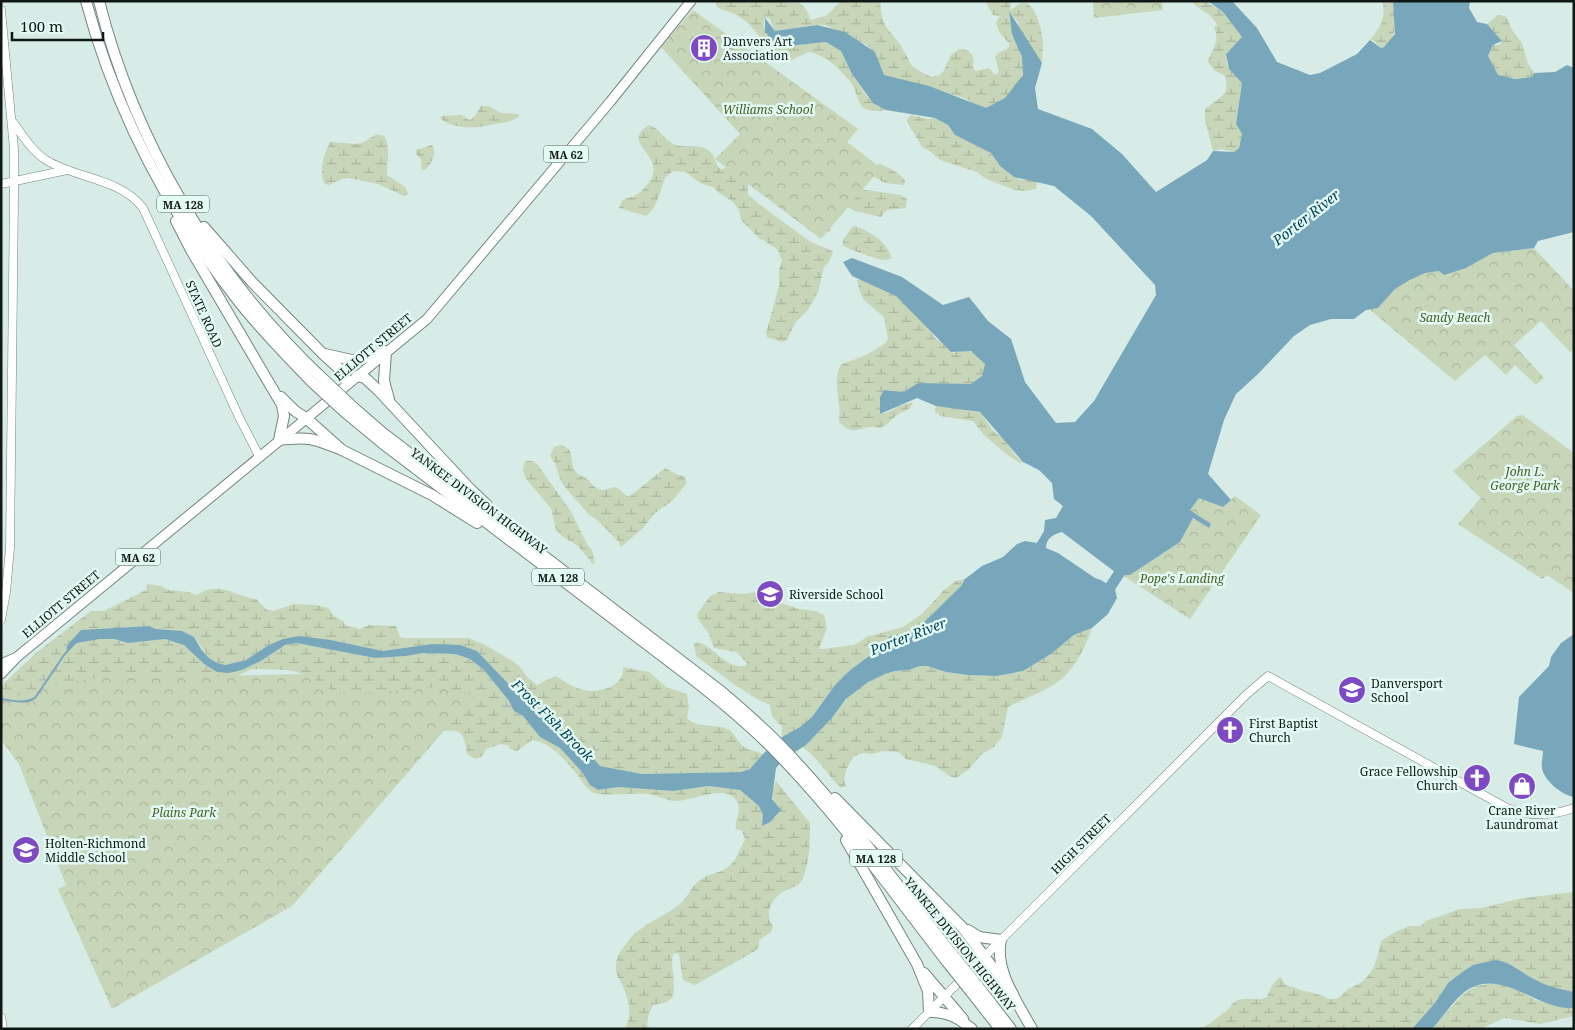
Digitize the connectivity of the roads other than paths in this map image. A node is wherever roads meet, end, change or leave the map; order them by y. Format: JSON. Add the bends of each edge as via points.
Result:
{"nodes":[{"id":1,"x":86,"y":1,"type":"edge"},
{"id":2,"x":99,"y":1,"type":"edge"},
{"id":3,"x":691,"y":1,"type":"edge"},
{"id":4,"x":1,"y":10,"type":"edge"},
{"id":5,"x":12,"y":121,"type":"junction"},
{"id":6,"x":150,"y":141,"type":"junction"},
{"id":7,"x":146,"y":157,"type":"junction"},
{"id":8,"x":67,"y":170,"type":"junction"},
{"id":9,"x":14,"y":181,"type":"junction"},
{"id":10,"x":1,"y":184,"type":"edge"},
{"id":11,"x":386,"y":351,"type":"junction"},
{"id":12,"x":322,"y":353,"type":"junction"},
{"id":13,"x":357,"y":376,"type":"junction"},
{"id":14,"x":316,"y":379,"type":"junction"},
{"id":15,"x":347,"y":384,"type":"junction"},
{"id":16,"x":276,"y":393,"type":"junction"},
{"id":17,"x":390,"y":402,"type":"junction"},
{"id":18,"x":350,"y":411,"type":"junction"},
{"id":19,"x":306,"y":418,"type":"junction"},
{"id":20,"x":280,"y":440,"type":"junction"},
{"id":21,"x":342,"y":450,"type":"junction"},
{"id":22,"x":259,"y":456,"type":"junction"},
{"id":23,"x":529,"y":555,"type":"junction"},
{"id":24,"x":568,"y":573,"type":"junction"},
{"id":25,"x":1,"y":620,"type":"edge"},
{"id":26,"x":7,"y":659,"type":"edge"},
{"id":27,"x":1,"y":674,"type":"edge"},
{"id":28,"x":769,"y":739,"type":"junction"},
{"id":29,"x":794,"y":765,"type":"junction"},
{"id":30,"x":810,"y":777,"type":"junction"},
{"id":31,"x":1574,"y":808,"type":"edge"},
{"id":32,"x":832,"y":815,"type":"junction"},
{"id":33,"x":962,"y":927,"type":"junction"},
{"id":34,"x":1001,"y":940,"type":"junction"},
{"id":35,"x":984,"y":956,"type":"junction"},
{"id":36,"x":950,"y":959,"type":"junction"},
{"id":37,"x":917,"y":964,"type":"junction"},
{"id":38,"x":974,"y":989,"type":"junction"},
{"id":39,"x":1013,"y":994,"type":"junction"},
{"id":40,"x":943,"y":997,"type":"junction"},
{"id":41,"x":929,"y":1012,"type":"junction"},
{"id":42,"x":1,"y":1017,"type":"edge"},
{"id":43,"x":971,"y":1028,"type":"edge"},
{"id":44,"x":3,"y":1029,"type":"edge"},
{"id":45,"x":912,"y":1029,"type":"edge"},
{"id":46,"x":1000,"y":1029,"type":"edge"},
{"id":47,"x":1012,"y":1029,"type":"edge"},
{"id":48,"x":1032,"y":1029,"type":"edge"}],
"edges":[{"from":1,"to":7,"type":"highway","name":"YANKEE DIVISION HIGHWAY","number":"MA 128","via":[[109,74]]},
{"from":2,"to":6,"type":"highway","name":"YANKEE DIVISION HIGHWAY","number":"MA 128","via":[[116,56]]},
{"from":3,"to":11,"type":"main road","name":"ELLIOTT STREET","number":"MA 62","via":[[439,306]]},
{"from":4,"to":5,"type":"main road"},
{"from":5,"to":8,"type":"main road","name":"STATE ROAD","via":[[38,154]]},
{"from":5,"to":9,"type":"main road"},
{"from":6,"to":12,"type":"highway","via":[[204,228]]},
{"from":6,"to":14,"type":"highway","name":"YANKEE DIVISION HIGHWAY","number":"MA 128","via":[[184,206],[230,276]]},
{"from":7,"to":14,"type":"highway","name":"YANKEE DIVISION HIGHWAY","number":"MA 128","via":[[214,268],[263,331]]},
{"from":7,"to":16,"type":"highway","via":[[156,184],[191,250]]},
{"from":8,"to":9,"type":"main road"},
{"from":8,"to":22,"type":"main road","name":"STATE ROAD","via":[[133,196],[147,214]]},
{"from":9,"to":10,"type":"main road"},
{"from":9,"to":25,"type":"main road","via":[[10,548]]},
{"from":11,"to":12,"type":"highway","via":[[356,361]]},
{"from":11,"to":13,"type":"main road","name":"ELLIOTT STREET","number":"MA 62"},
{"from":11,"to":17,"type":"highway","via":[[384,381]]},
{"from":12,"to":15,"type":"highway","via":[[344,373]]},
{"from":13,"to":15,"type":"main road","name":"ELLIOTT STREET","number":"MA 62"},
{"from":13,"to":17,"type":"highway","via":[[365,378]]},
{"from":14,"to":18,"type":"highway","name":"YANKEE DIVISION HIGHWAY","number":"MA 128","bridge":true},
{"from":15,"to":19,"type":"main road","name":"ELLIOTT STREET","number":"MA 62"},
{"from":16,"to":19,"type":"highway"},
{"from":16,"to":20,"type":"highway","via":[[284,413]]},
{"from":17,"to":24,"type":"highway","via":[[470,490]]},
{"from":18,"to":23,"type":"highway","name":"YANKEE DIVISION HIGHWAY","number":"MA 128","via":[[382,443]]},
{"from":18,"to":24,"type":"highway","name":"YANKEE DIVISION HIGHWAY","number":"MA 128"},
{"from":19,"to":20,"type":"main road","name":"ELLIOTT STREET","number":"MA 62"},
{"from":19,"to":21,"type":"highway"},
{"from":20,"to":21,"type":"highway","via":[[311,438]]},
{"from":20,"to":22,"type":"main road","name":"ELLIOTT STREET","number":"MA 62"},
{"from":21,"to":23,"type":"highway","via":[[432,495]]},
{"from":22,"to":26,"type":"main road","name":"ELLIOTT STREET","number":"MA 62"},
{"from":23,"to":28,"type":"highway","name":"YANKEE DIVISION HIGHWAY","number":"MA 128"},
{"from":24,"to":28,"type":"highway","name":"YANKEE DIVISION HIGHWAY","number":"MA 128","via":[[722,692]]},
{"from":26,"to":27,"type":"main road","name":"ELLIOTT STREET","number":"MA 62"},
{"from":28,"to":29,"type":"highway","name":"YANKEE DIVISION HIGHWAY","number":"MA 128"},
{"from":29,"to":30,"type":"highway","name":"YANKEE DIVISION HIGHWAY","number":"MA 128"},
{"from":29,"to":32,"type":"highway","name":"YANKEE DIVISION HIGHWAY","number":"MA 128"},
{"from":30,"to":33,"type":"highway","via":[[841,803]]},
{"from":30,"to":36,"type":"highway","name":"YANKEE DIVISION HIGHWAY","number":"MA 128"},
{"from":31,"to":34,"type":"main road","name":"HIGH STREET","via":[[1552,814],[1522,813],[1507,808],[1268,676]]},
{"from":32,"to":36,"type":"highway","name":"YANKEE DIVISION HIGHWAY","number":"MA 128"},
{"from":32,"to":37,"type":"highway"},
{"from":33,"to":34,"type":"highway","via":[[979,936]]},
{"from":33,"to":35,"type":"highway"},
{"from":34,"to":35,"type":"main road","name":"HIGH STREET"},
{"from":34,"to":39,"type":"highway","via":[[999,954]]},
{"from":35,"to":39,"type":"highway"},
{"from":35,"to":40,"type":"main road","name":"HIGH STREET"},
{"from":36,"to":38,"type":"highway","name":"YANKEE DIVISION HIGHWAY","number":"MA 128","bridge":true},
{"from":37,"to":40,"type":"highway"},
{"from":37,"to":41,"type":"highway","via":[[928,991]]},
{"from":38,"to":46,"type":"highway","name":"YANKEE DIVISION HIGHWAY","number":"MA 128"},
{"from":38,"to":47,"type":"highway","name":"YANKEE DIVISION HIGHWAY","number":"MA 128"},
{"from":39,"to":48,"type":"highway"},
{"from":40,"to":41,"type":"main road","name":"HIGH STREET"},
{"from":40,"to":43,"type":"highway"},
{"from":41,"to":43,"type":"highway","via":[[951,1015]]},
{"from":41,"to":45,"type":"main road","name":"HIGH STREET"},
{"from":42,"to":44,"type":"main road"}]}
